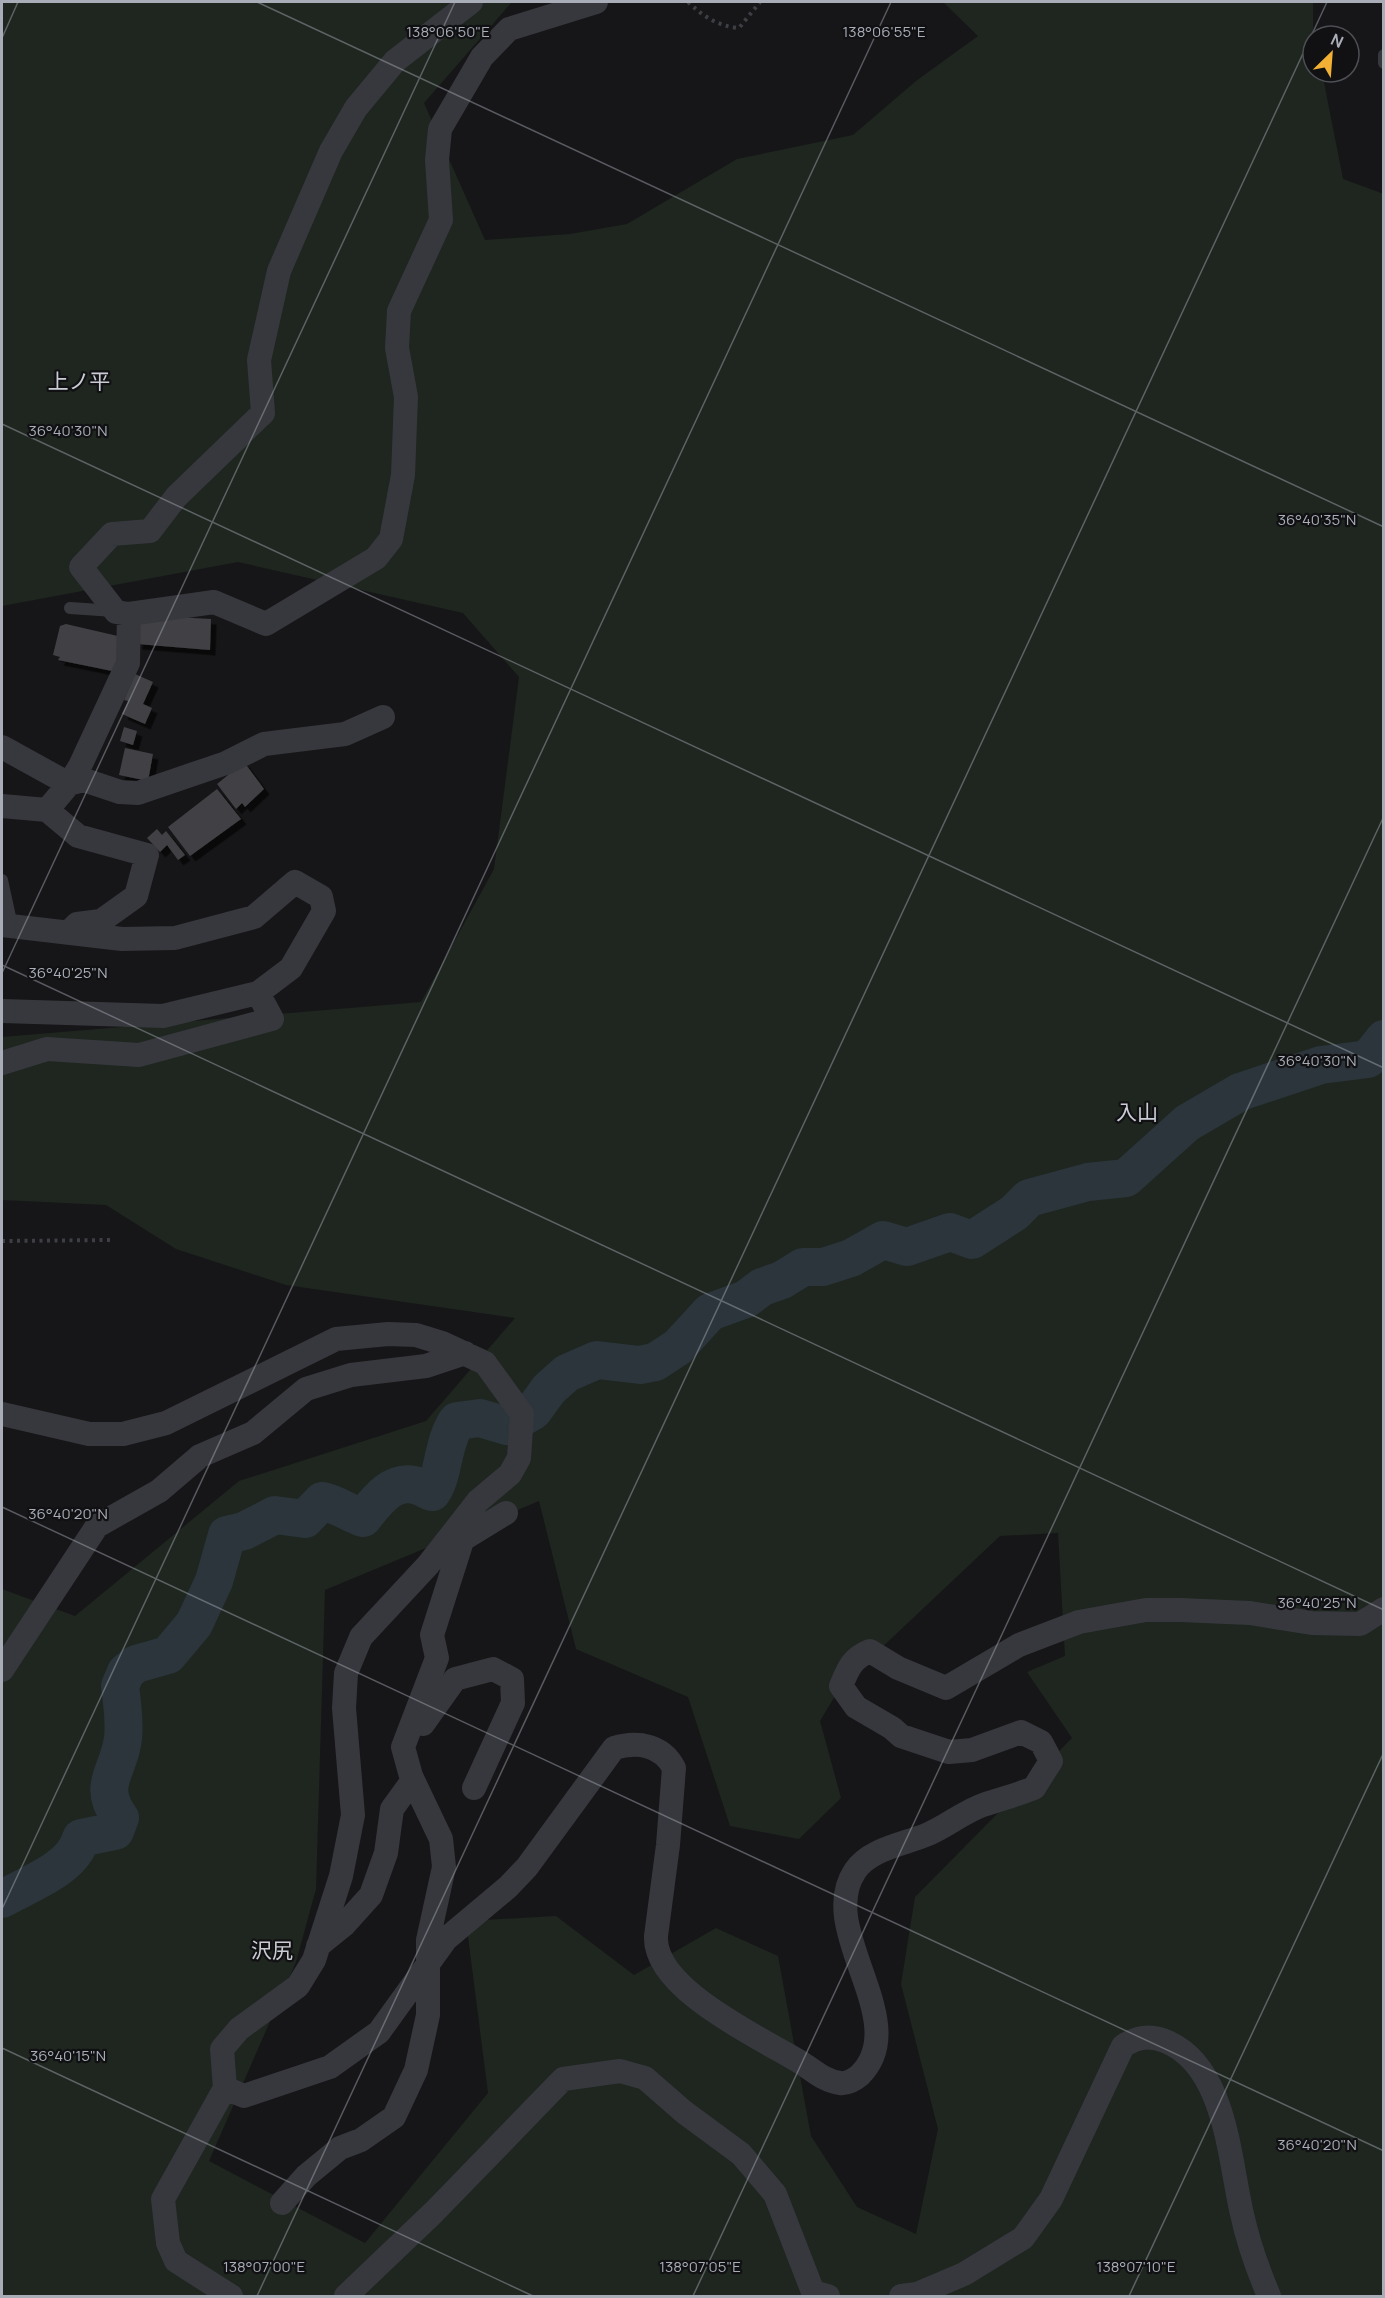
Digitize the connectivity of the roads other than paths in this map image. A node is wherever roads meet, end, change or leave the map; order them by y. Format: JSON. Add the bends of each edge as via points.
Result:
{"nodes":[{"id":1,"x":471,"y":2,"type":"edge"},
{"id":2,"x":596,"y":2,"type":"edge"},
{"id":3,"x":1383,"y":56,"type":"edge"},
{"id":4,"x":1383,"y":63,"type":"edge"},
{"id":5,"x":70,"y":608,"type":"dead end"},
{"id":6,"x":122,"y":613,"type":"junction"},
{"id":7,"x":383,"y":717,"type":"dead end"},
{"id":8,"x":2,"y":747,"type":"edge"},
{"id":9,"x":69,"y":784,"type":"junction"},
{"id":10,"x":2,"y":806,"type":"edge"},
{"id":11,"x":47,"y":810,"type":"junction"},
{"id":12,"x":2,"y":880,"type":"edge"},
{"id":13,"x":7,"y":925,"type":"edge"},
{"id":14,"x":68,"y":933,"type":"junction"},
{"id":15,"x":258,"y":993,"type":"junction"},
{"id":16,"x":2,"y":1011,"type":"edge"},
{"id":17,"x":2,"y":1063,"type":"edge"},
{"id":18,"x":465,"y":1353,"type":"junction"},
{"id":19,"x":2,"y":1414,"type":"edge"},
{"id":20,"x":506,"y":1513,"type":"dead end"},
{"id":21,"x":462,"y":1541,"type":"junction"},
{"id":22,"x":433,"y":1559,"type":"junction"},
{"id":23,"x":1383,"y":1609,"type":"edge"},
{"id":24,"x":2,"y":1670,"type":"edge"},
{"id":25,"x":410,"y":1730,"type":"junction"},
{"id":26,"x":413,"y":1780,"type":"junction"},
{"id":27,"x":474,"y":1788,"type":"dead end"},
{"id":28,"x":318,"y":1946,"type":"junction"},
{"id":29,"x":428,"y":1964,"type":"junction"},
{"id":30,"x":225,"y":2088,"type":"junction"},
{"id":31,"x":282,"y":2203,"type":"dead end"},
{"id":32,"x":231,"y":2296,"type":"edge"},
{"id":33,"x":346,"y":2296,"type":"edge"},
{"id":34,"x":828,"y":2296,"type":"edge"},
{"id":35,"x":901,"y":2296,"type":"edge"},
{"id":36,"x":1269,"y":2296,"type":"edge"}],
"edges":[{"from":1,"to":6,"type":"street","via":[[395,61],[356,108],[331,151],[279,272],[259,360],[263,413],[176,497],[150,531],[112,534],[81,567]]},
{"from":2,"to":6,"type":"street","via":[[509,28],[482,57],[441,129],[437,159],[441,220],[399,311],[397,348],[406,397],[403,475],[391,539],[376,558],[266,624],[214,602]]},
{"from":3,"to":4,"type":"lane"},
{"from":5,"to":6,"type":"lane"},
{"from":6,"to":9,"type":"street","via":[[128,663]]},
{"from":7,"to":9,"type":"street","via":[[345,734],[264,744],[226,763],[138,793],[120,792],[84,780]]},
{"from":8,"to":9,"type":"street"},
{"from":9,"to":11,"type":"street"},
{"from":10,"to":11,"type":"street"},
{"from":11,"to":14,"type":"street","via":[[78,836],[147,855],[136,896],[101,921],[77,924]]},
{"from":12,"to":13,"type":"lane"},
{"from":13,"to":14,"type":"street"},
{"from":14,"to":15,"type":"street","via":[[122,939],[175,938],[254,917],[295,882],[321,897],[324,911],[291,968]]},
{"from":15,"to":16,"type":"street","via":[[163,1016]]},
{"from":15,"to":17,"type":"street","via":[[272,1019],[139,1055],[47,1049]]},
{"from":18,"to":19,"type":"street","via":[[416,1335],[336,1338],[166,1423],[123,1434],[89,1434]]},
{"from":18,"to":22,"type":"street","via":[[485,1363],[522,1414],[522,1441],[510,1474],[478,1501]]},
{"from":18,"to":24,"type":"street","via":[[426,1366],[351,1375],[306,1389],[253,1432],[200,1456],[159,1491],[97,1526]]},
{"from":20,"to":21,"type":"street"},
{"from":21,"to":22,"type":"street"},
{"from":21,"to":25,"type":"street","via":[[432,1635],[437,1658]]},
{"from":22,"to":28,"type":"street","via":[[361,1637],[346,1673],[344,1708],[352,1815],[341,1876]]},
{"from":23,"to":29,"type":"street","via":[[1360,1624],[1180,1610],[1112,1616],[1079,1622],[1019,1645],[946,1688],[898,1668],[870,1650],[859,1655],[850,1664],[841,1686],[856,1707],[901,1736],[949,1752],[972,1750],[1021,1732],[1041,1742],[1051,1761],[1034,1788],[981,1805],[928,1834],[880,1852],[855,1871],[846,1912],[866,1981],[876,2041],[866,2068],[852,2081],[842,2083],[824,2078],[732,2024],[668,1972],[659,1959],[656,1936],[674,1768],[669,1757],[644,1745],[615,1748],[527,1867],[446,1939]]},
{"from":25,"to":26,"type":"street","via":[[403,1747]]},
{"from":25,"to":27,"type":"street","via":[[417,1731],[455,1679],[494,1669],[512,1678],[513,1703]]},
{"from":26,"to":28,"type":"street","via":[[392,1809],[386,1853],[371,1895]]},
{"from":26,"to":29,"type":"street","via":[[441,1839],[444,1867],[428,1940]]},
{"from":28,"to":30,"type":"street","via":[[298,1986],[239,2029],[222,2049]]},
{"from":29,"to":30,"type":"street","via":[[379,2032],[330,2067],[244,2096]]},
{"from":29,"to":31,"type":"street","via":[[428,2014],[416,2070],[394,2117],[361,2140],[340,2148],[306,2176]]},
{"from":30,"to":32,"type":"street","via":[[163,2199],[168,2243],[176,2261]]},
{"from":33,"to":34,"type":"street","via":[[563,2079],[620,2071],[645,2078],[741,2154],[775,2194],[813,2292]]},
{"from":35,"to":36,"type":"street","via":[[917,2294],[964,2274],[1023,2238],[1051,2199],[1123,2046],[1142,2037],[1160,2039],[1181,2049],[1212,2089],[1242,2217]]}]}
